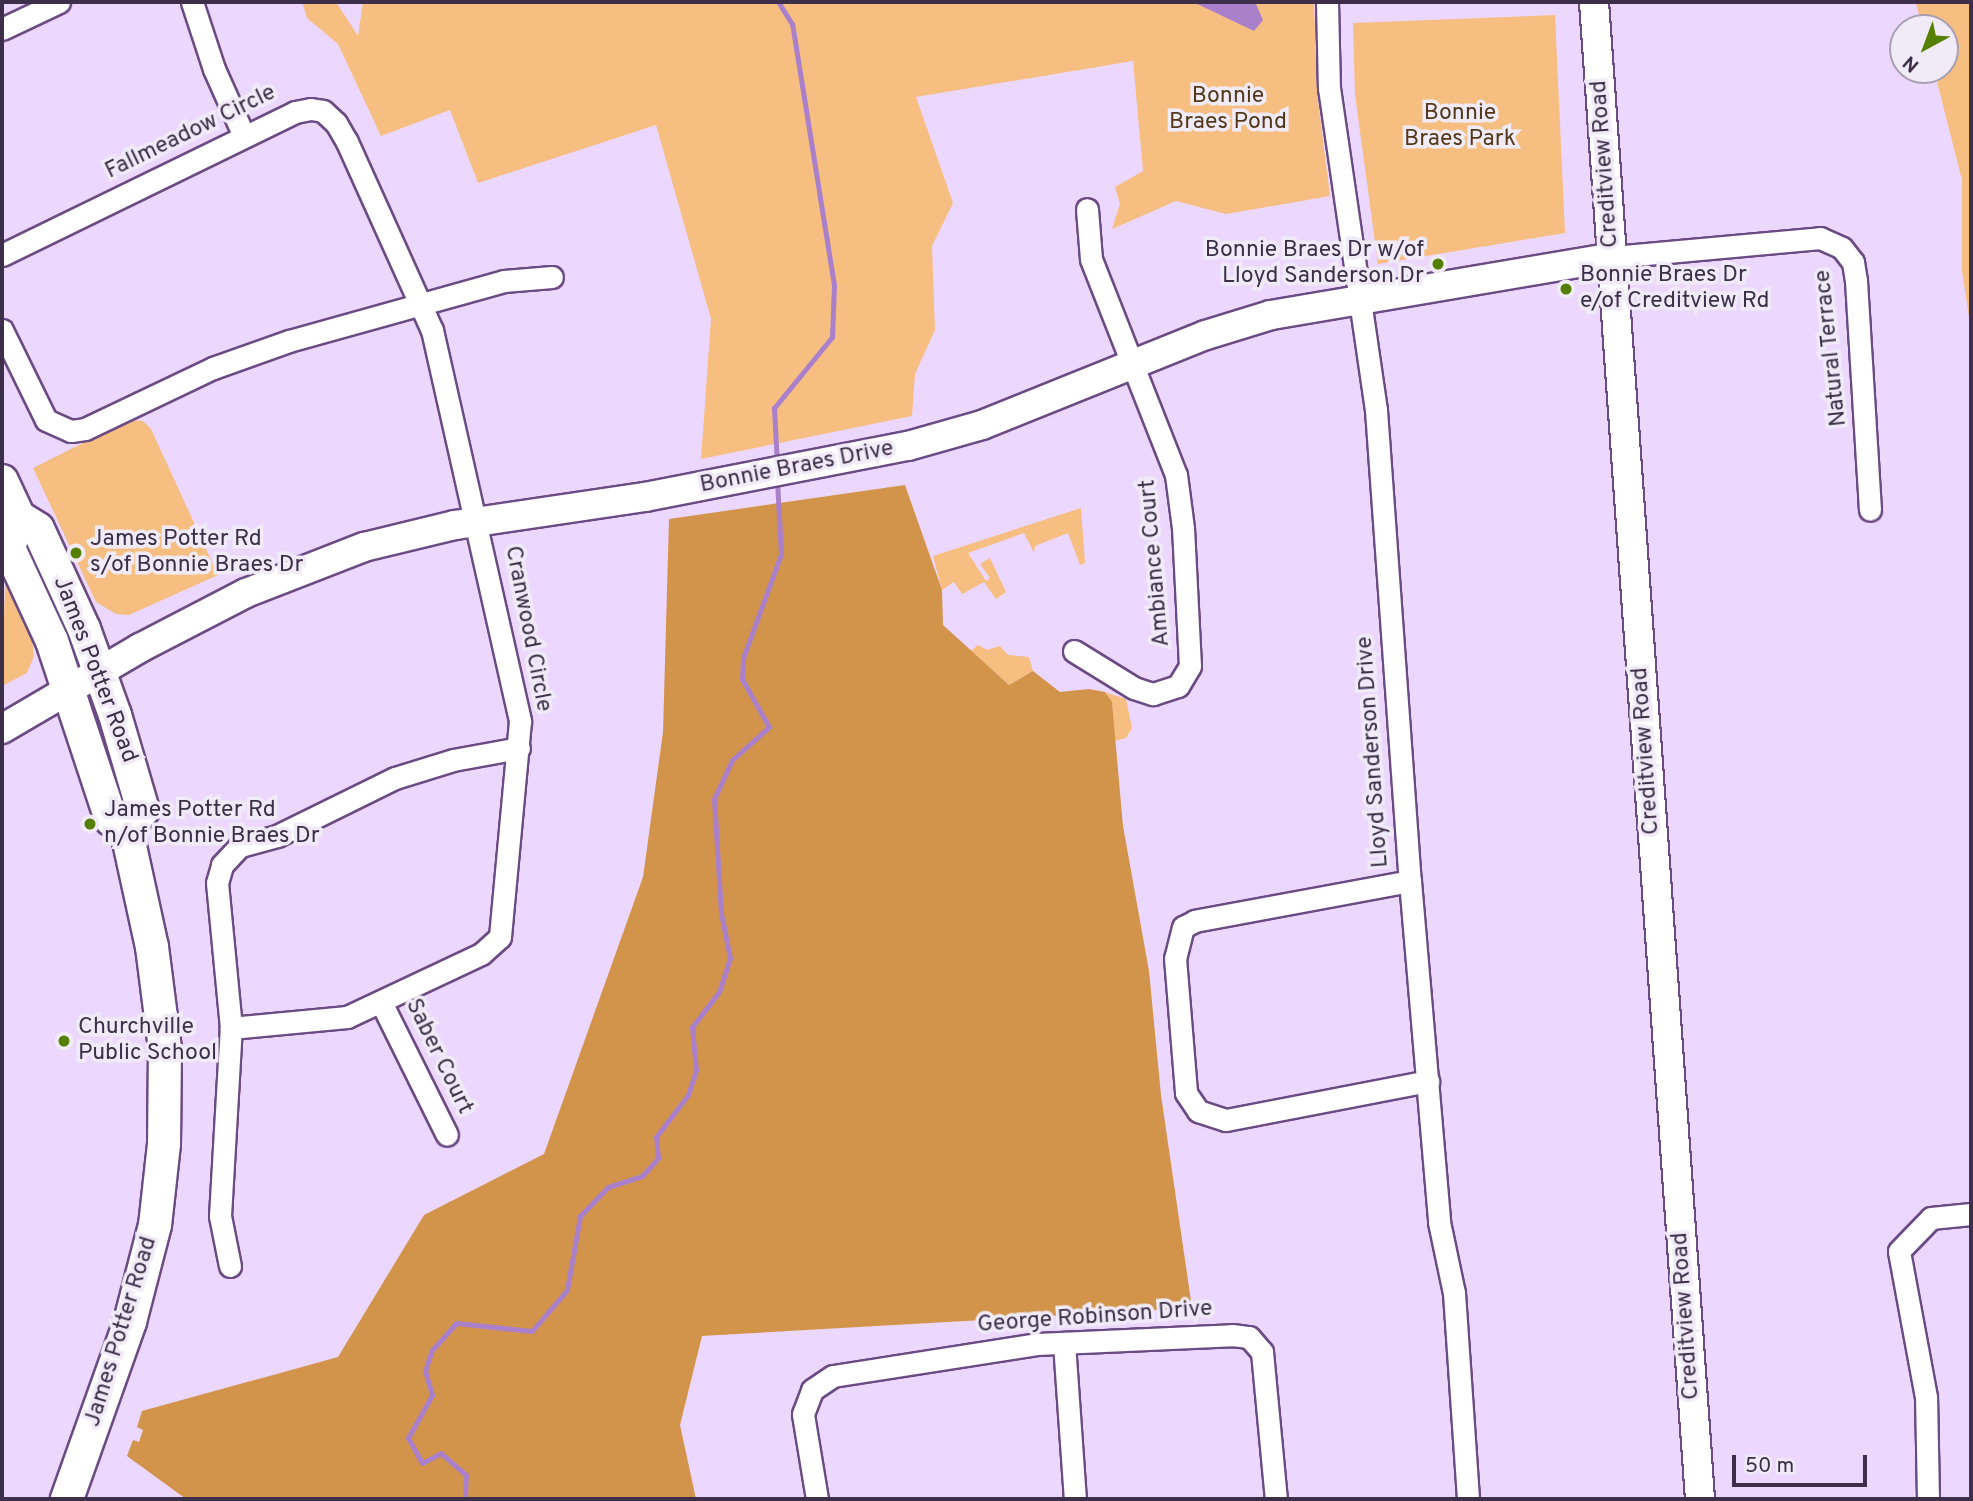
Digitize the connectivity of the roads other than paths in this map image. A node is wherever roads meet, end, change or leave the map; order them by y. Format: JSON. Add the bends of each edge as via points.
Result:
{"nodes":[{"id":1,"x":59,"y":2,"type":"edge"},
{"id":2,"x":192,"y":2,"type":"edge"},
{"id":3,"x":1326,"y":2,"type":"edge"},
{"id":4,"x":1594,"y":2,"type":"edge"},
{"id":5,"x":2,"y":29,"type":"edge"},
{"id":6,"x":244,"y":136,"type":"junction"},
{"id":7,"x":1087,"y":209,"type":"dead end"},
{"id":8,"x":2,"y":256,"type":"edge"},
{"id":9,"x":1613,"y":257,"type":"junction"},
{"id":10,"x":552,"y":277,"type":"dead end"},
{"id":11,"x":1357,"y":298,"type":"junction"},
{"id":12,"x":421,"y":304,"type":"junction"},
{"id":13,"x":2,"y":330,"type":"edge"},
{"id":14,"x":1133,"y":364,"type":"junction"},
{"id":15,"x":2,"y":481,"type":"edge"},
{"id":16,"x":1870,"y":510,"type":"dead end"},
{"id":17,"x":19,"y":517,"type":"junction"},
{"id":18,"x":478,"y":521,"type":"junction"},
{"id":19,"x":1074,"y":651,"type":"dead end"},
{"id":20,"x":100,"y":672,"type":"junction"},
{"id":21,"x":70,"y":690,"type":"junction"},
{"id":22,"x":2,"y":729,"type":"edge"},
{"id":23,"x":519,"y":748,"type":"junction"},
{"id":24,"x":126,"y":828,"type":"junction"},
{"id":25,"x":1410,"y":881,"type":"junction"},
{"id":26,"x":381,"y":1002,"type":"junction"},
{"id":27,"x":231,"y":1028,"type":"junction"},
{"id":28,"x":1428,"y":1081,"type":"junction"},
{"id":29,"x":447,"y":1135,"type":"dead end"},
{"id":30,"x":1971,"y":1214,"type":"edge"},
{"id":31,"x":230,"y":1266,"type":"dead end"},
{"id":32,"x":1064,"y":1343,"type":"junction"},
{"id":33,"x":67,"y":1499,"type":"edge"},
{"id":34,"x":817,"y":1499,"type":"edge"},
{"id":35,"x":1074,"y":1499,"type":"edge"},
{"id":36,"x":1276,"y":1499,"type":"edge"},
{"id":37,"x":1468,"y":1499,"type":"edge"},
{"id":38,"x":1700,"y":1499,"type":"edge"},
{"id":39,"x":1928,"y":1499,"type":"edge"}],
"edges":[{"from":1,"to":5,"type":"street"},
{"from":2,"to":6,"type":"street","via":[[214,69]]},
{"from":3,"to":11,"type":"street","name":"Lloyd Sanderson Drive","via":[[1329,88]]},
{"from":4,"to":9,"type":"street","name":"Creditview Road"},
{"from":6,"to":8,"type":"street","name":"Fallmeadow Circle"},
{"from":6,"to":12,"type":"street","name":"Fallmeadow Circle","via":[[311,109],[323,111],[336,123]]},
{"from":7,"to":14,"type":"street","name":"Ambiance Court","via":[[1091,259]]},
{"from":9,"to":11,"type":"street","name":"Bonnie Braes Drive"},
{"from":9,"to":16,"type":"street","name":"Natural Terrace","via":[[1820,237],[1842,248],[1853,262],[1856,281]]},
{"from":9,"to":38,"type":"street","name":"Creditview Road"},
{"from":10,"to":12,"type":"street","via":[[503,281]]},
{"from":11,"to":14,"type":"street","name":"Bonnie Braes Drive","via":[[1233,326]]},
{"from":11,"to":25,"type":"street","name":"Lloyd Sanderson Drive","via":[[1375,400]]},
{"from":12,"to":13,"type":"street","via":[[252,353],[85,429],[71,431],[46,419]]},
{"from":12,"to":18,"type":"street","name":"Fallmeadow Circle","via":[[432,330]]},
{"from":14,"to":18,"type":"street","name":"Bonnie Braes Drive","via":[[982,425],[908,446],[645,497]]},
{"from":14,"to":19,"type":"street","name":"Ambiance Court","via":[[1176,475],[1190,666],[1178,687],[1153,694],[1134,688]]},
{"from":15,"to":17,"type":"main road","name":"James Potter Road"},
{"from":17,"to":20,"type":"main road","name":"James Potter Road","via":[[38,529]]},
{"from":17,"to":21,"type":"main road","name":"James Potter Road","via":[[9,548]]},
{"from":18,"to":20,"type":"street","name":"Bonnie Braes Drive","via":[[364,547],[305,568],[246,593]]},
{"from":18,"to":23,"type":"street","name":"Cranwood Circle","via":[[518,699]]},
{"from":20,"to":21,"type":"street","name":"Bonnie Braes Drive"},
{"from":20,"to":24,"type":"main road","name":"James Potter Road","via":[[143,810]]},
{"from":21,"to":22,"type":"street","name":"Bonnie Braes Drive"},
{"from":21,"to":24,"type":"main road","name":"James Potter Road","via":[[111,819]]},
{"from":23,"to":26,"type":"street","name":"Cranwood Circle","via":[[500,937],[481,954]]},
{"from":23,"to":27,"type":"street","via":[[395,778],[230,854],[217,883]]},
{"from":24,"to":33,"type":"main road","name":"James Potter Road","via":[[152,947],[160,1011],[164,1144],[155,1225],[130,1322]]},
{"from":25,"to":28,"type":"street","name":"Lloyd Sanderson Drive"},
{"from":25,"to":28,"type":"street","via":[[1183,927],[1175,958],[1186,1093],[1198,1111],[1226,1120]]},
{"from":26,"to":27,"type":"street","name":"Cranwood Circle","via":[[336,1019]]},
{"from":26,"to":29,"type":"street","name":"Saber Court"},
{"from":27,"to":31,"type":"street","via":[[220,1216]]},
{"from":28,"to":37,"type":"street","name":"Lloyd Sanderson Drive","via":[[1439,1222],[1454,1293]]},
{"from":30,"to":39,"type":"street","via":[[1931,1218],[1899,1251],[1924,1385]]},
{"from":32,"to":34,"type":"street","name":"George Robinson Drive","via":[[967,1354],[822,1381],[812,1390],[803,1414]]},
{"from":32,"to":35,"type":"street"},
{"from":32,"to":36,"type":"street","name":"George Robinson Drive","via":[[1249,1337],[1262,1352],[1268,1377]]}]}
